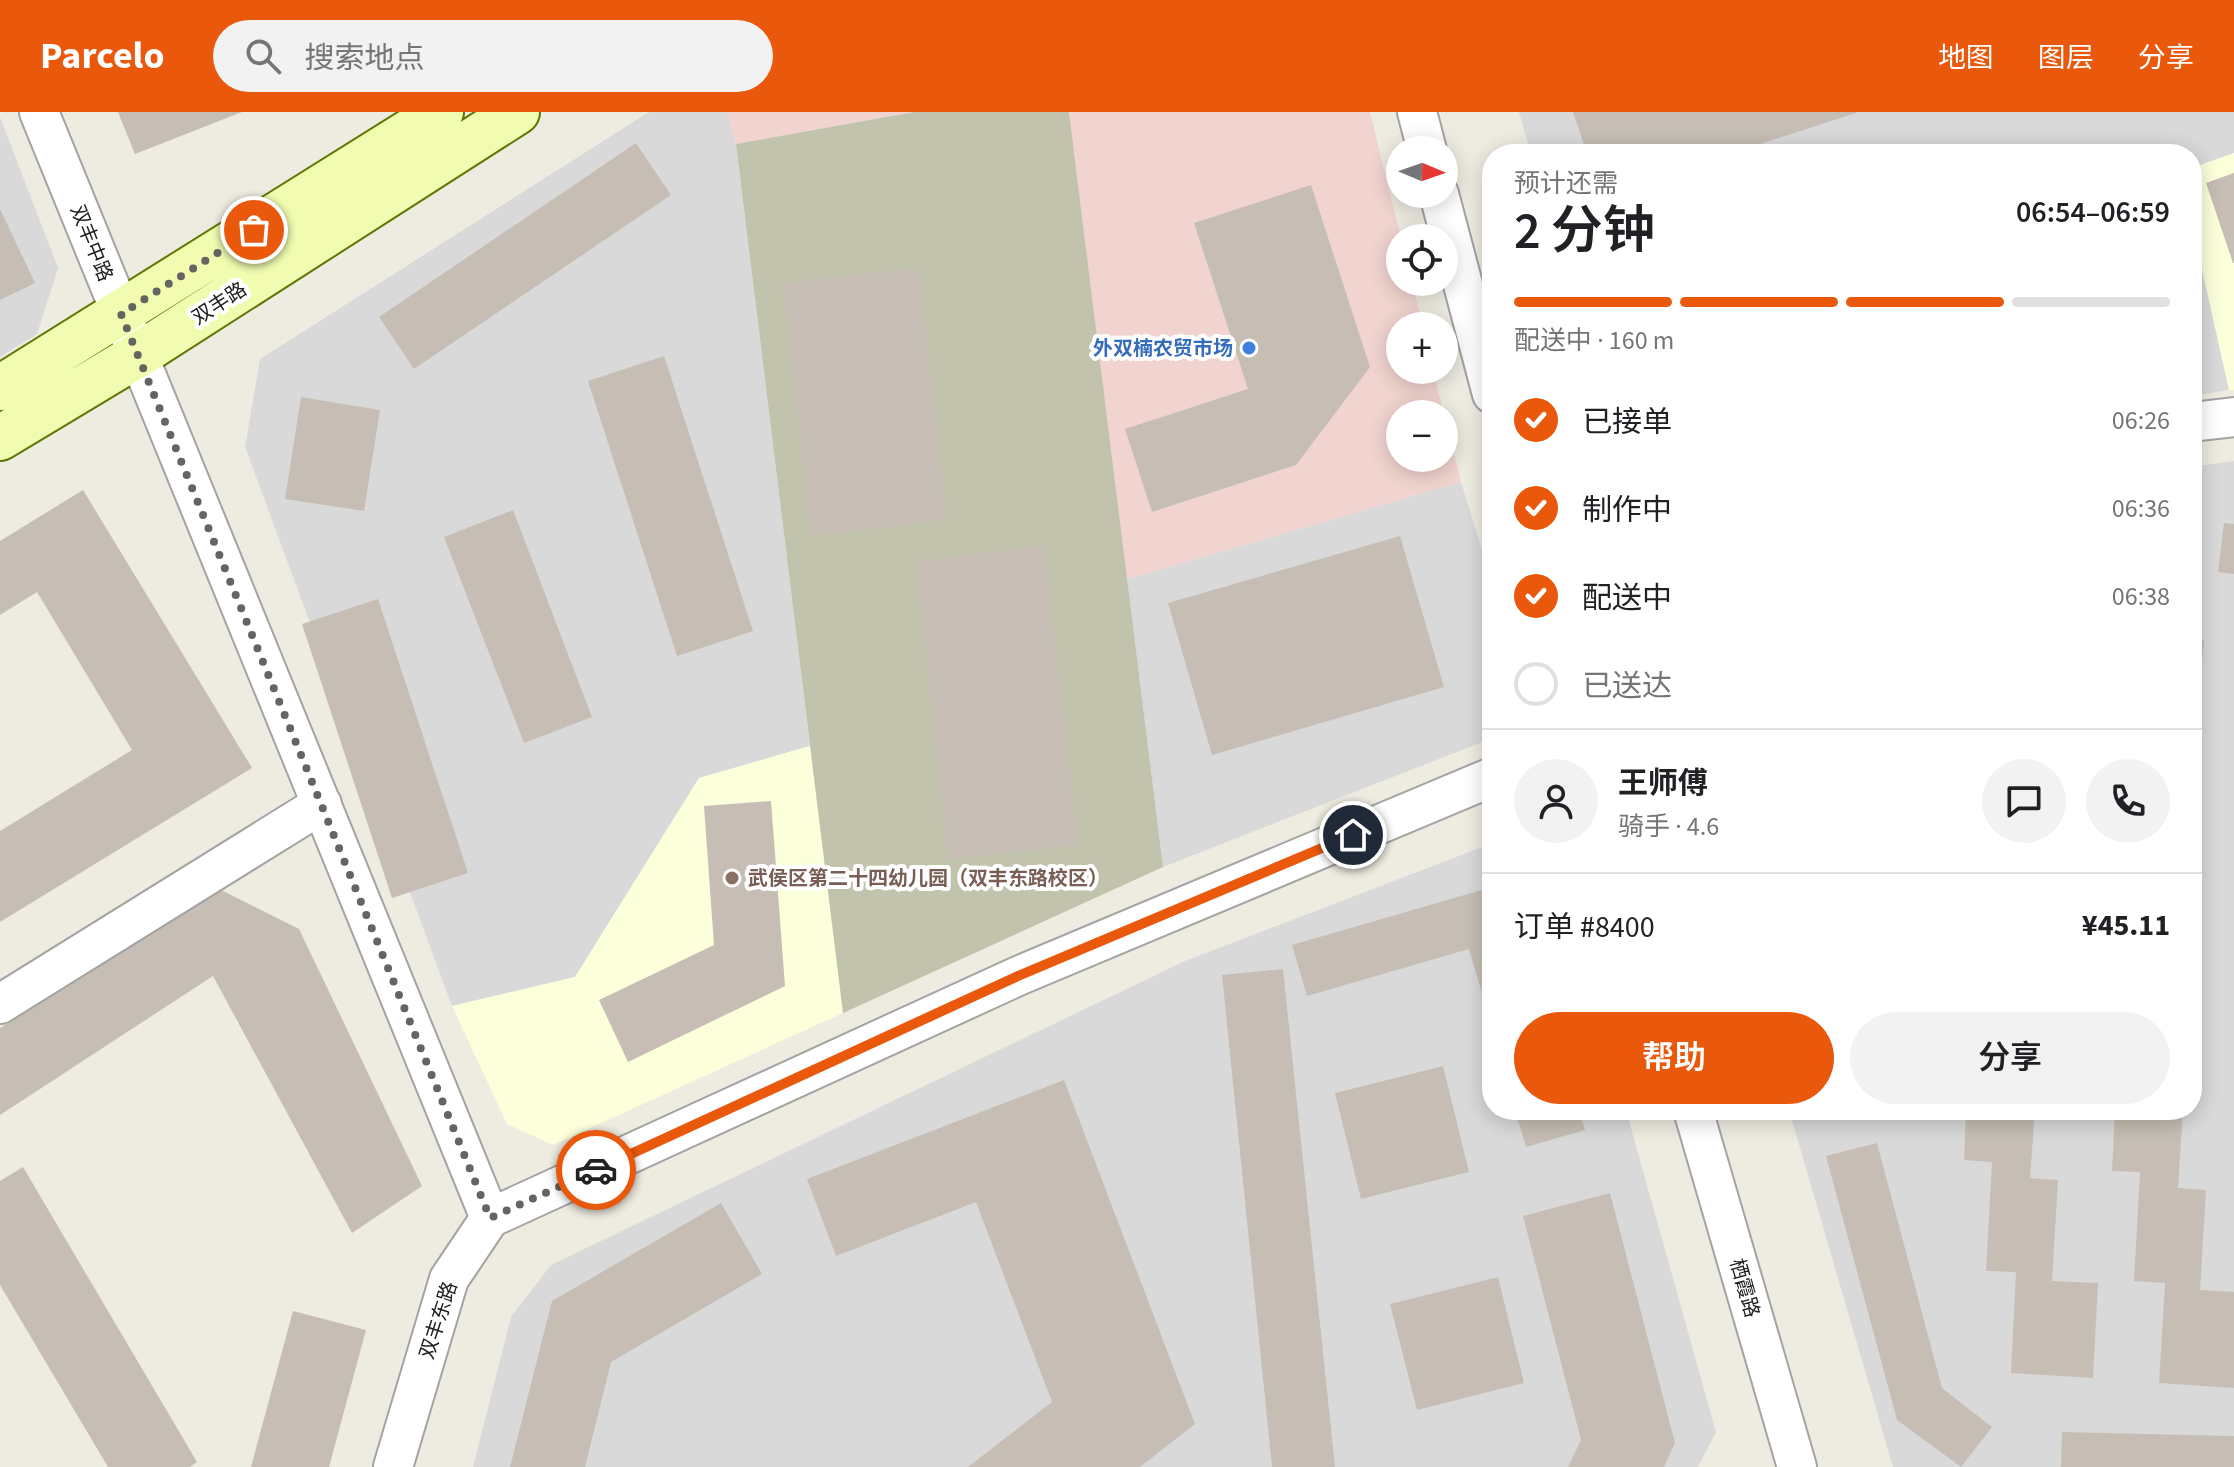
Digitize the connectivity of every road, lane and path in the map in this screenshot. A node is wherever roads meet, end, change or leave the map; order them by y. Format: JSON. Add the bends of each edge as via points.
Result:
{"nodes":[{"id":1,"x":39,"y":112,"type":"edge"},
{"id":2,"x":441,"y":112,"type":"edge"},
{"id":3,"x":517,"y":112,"type":"edge"},
{"id":4,"x":1417,"y":112,"type":"edge"},
{"id":5,"x":1423,"y":136,"type":"edge"},
{"id":6,"x":1443,"y":208,"type":"edge"},
{"id":7,"x":121,"y":314,"type":"junction"},
{"id":8,"x":138,"y":355,"type":"junction"},
{"id":9,"x":1482,"y":356,"type":"edge"},
{"id":10,"x":0,"y":388,"type":"edge"},
{"id":11,"x":2234,"y":417,"type":"edge"},
{"id":12,"x":2202,"y":421,"type":"edge"},
{"id":13,"x":0,"y":438,"type":"edge"},
{"id":14,"x":1482,"y":781,"type":"edge"},
{"id":15,"x":322,"y":804,"type":"junction"},
{"id":16,"x":0,"y":1004,"type":"edge"},
{"id":17,"x":1696,"y":1120,"type":"edge"},
{"id":18,"x":490,"y":1218,"type":"junction"},
{"id":19,"x":393,"y":1467,"type":"edge"},
{"id":20,"x":1797,"y":1467,"type":"edge"}],
"edges":[{"from":1,"to":7,"type":"street","name":"双丰中路"},
{"from":2,"to":7,"type":"street"},
{"from":3,"to":8,"type":"street","name":"双丰路"},
{"from":4,"to":5,"type":"street"},
{"from":6,"to":9,"type":"street"},
{"from":7,"to":8,"type":"street","name":"双丰中路"},
{"from":7,"to":10,"type":"street"},
{"from":8,"to":13,"type":"street","name":"双丰路"},
{"from":8,"to":15,"type":"street","name":"双丰中路"},
{"from":11,"to":12,"type":"street"},
{"from":14,"to":18,"type":"street","via":[[1018,976]]},
{"from":15,"to":16,"type":"street"},
{"from":15,"to":18,"type":"street","name":"双丰中路"},
{"from":17,"to":20,"type":"street","name":"栖霞路"},
{"from":18,"to":19,"type":"street","name":"双丰东路","via":[[449,1279]]}]}
